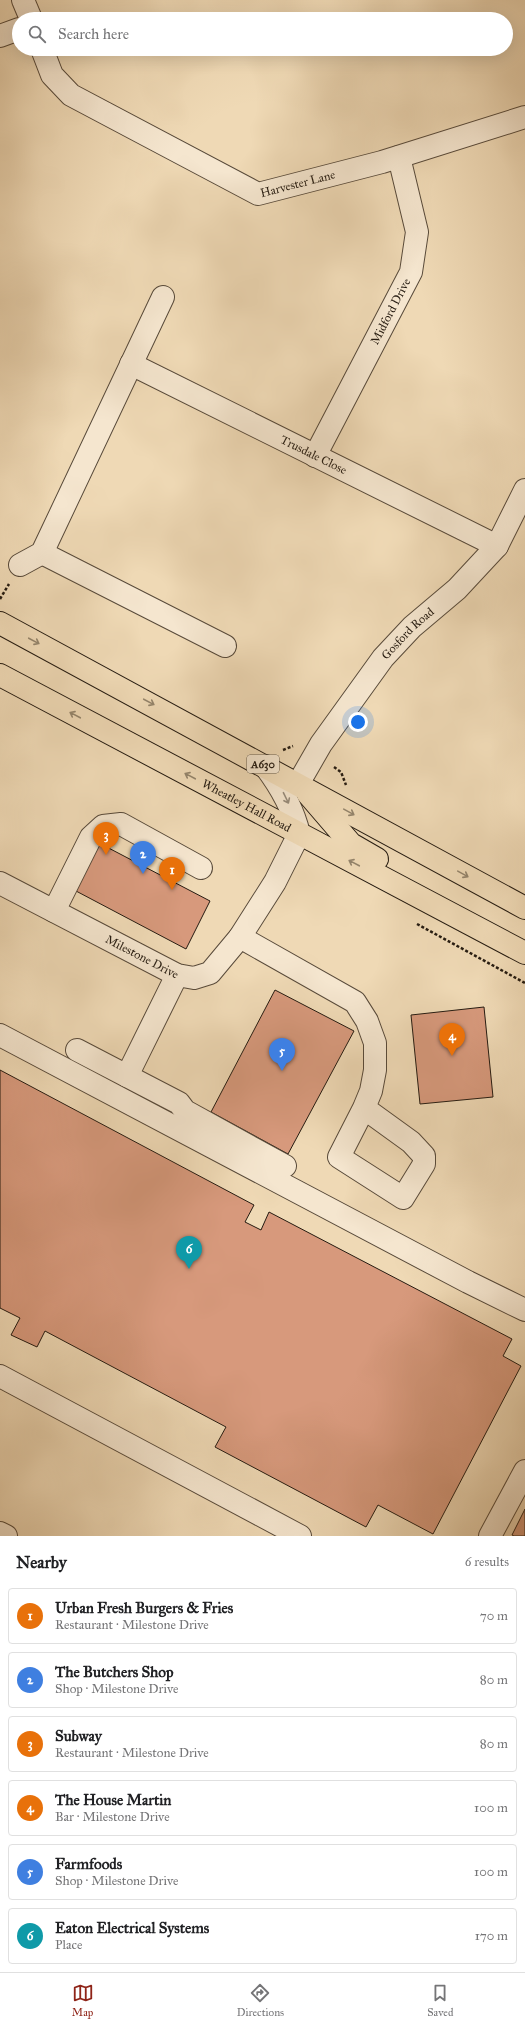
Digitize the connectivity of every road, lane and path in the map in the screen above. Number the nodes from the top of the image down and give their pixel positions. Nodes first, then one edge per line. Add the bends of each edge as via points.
1 (23, 0) edge
2 (28, 12) edge
3 (12, 32) edge
4 (0, 36) edge
5 (45, 56) edge
6 (525, 117) edge
7 (399, 157) junction
8 (163, 297) dead end
9 (131, 364) junction
10 (315, 456) junction
11 (525, 490) edge
12 (497, 546) junction
13 (42, 553) junction
14 (20, 565) dead end
15 (0, 623) edge
16 (225, 646) dead end
17 (0, 676) edge
18 (265, 766) junction
19 (298, 784) junction
20 (299, 834) junction
21 (201, 868) dead end
22 (5, 886) edge
23 (525, 908) edge
24 (54, 911) junction
25 (240, 937) junction
26 (493, 937) junction
27 (525, 954) edge
28 (177, 975) junction
29 (0, 1035) edge
30 (77, 1050) dead end
31 (127, 1076) junction
32 (364, 1108) dead end
33 (285, 1166) dead end
34 (525, 1310) edge
35 (0, 1376) edge
36 (525, 1471) edge
37 (0, 1533) edge
38 (6, 1536) edge
39 (300, 1536) edge
40 (490, 1536) edge

1 - 2 street
3 - 4 street
5 - 7 street, Harvester Lane via 52,75 71,95 258,194 305,184
6 - 7 street, Harvester Lane
7 - 10 street, Midford Drive via 417,232 411,272
8 - 9 street
9 - 10 street, Trusdale Close
9 - 13 street
10 - 12 street, Trusdale Close
11 - 12 street, Gosford Road
12 - 19 street, Gosford Road via 457,589 412,627 383,658 321,744
13 - 14 street
13 - 16 street
15 -> 18 highway, Wheatley Hall Road / A630
20 -> 17 highway, Wheatley Hall Road / A630
18 - 19 highway, Wheatley Hall Road / A630
18 -> 20 street via 279,784 294,814
19 -> 23 highway, Wheatley Hall Road / A630
19 - 26 highway, Wheatley Hall Road / A630 via 351,844 472,914
20 - 25 street, Milestone Drive via 275,882
26 -> 20 highway, Wheatley Hall Road / A630
21 - 24 street via 121,824 103,826 91,837
22 - 24 street, Milestone Drive
24 - 28 street, Milestone Drive
25 - 28 street, Milestone Drive via 210,973 194,978
25 - 32 street via 355,1002 367,1022 374,1043 375,1070
26 - 27 highway, Wheatley Hall Road / A630
28 - 31 street
29 - 34 street
30 - 31 street
31 - 33 street via 180,1103 185,1111
35 - 39 street
36 - 40 street
37 - 38 street

